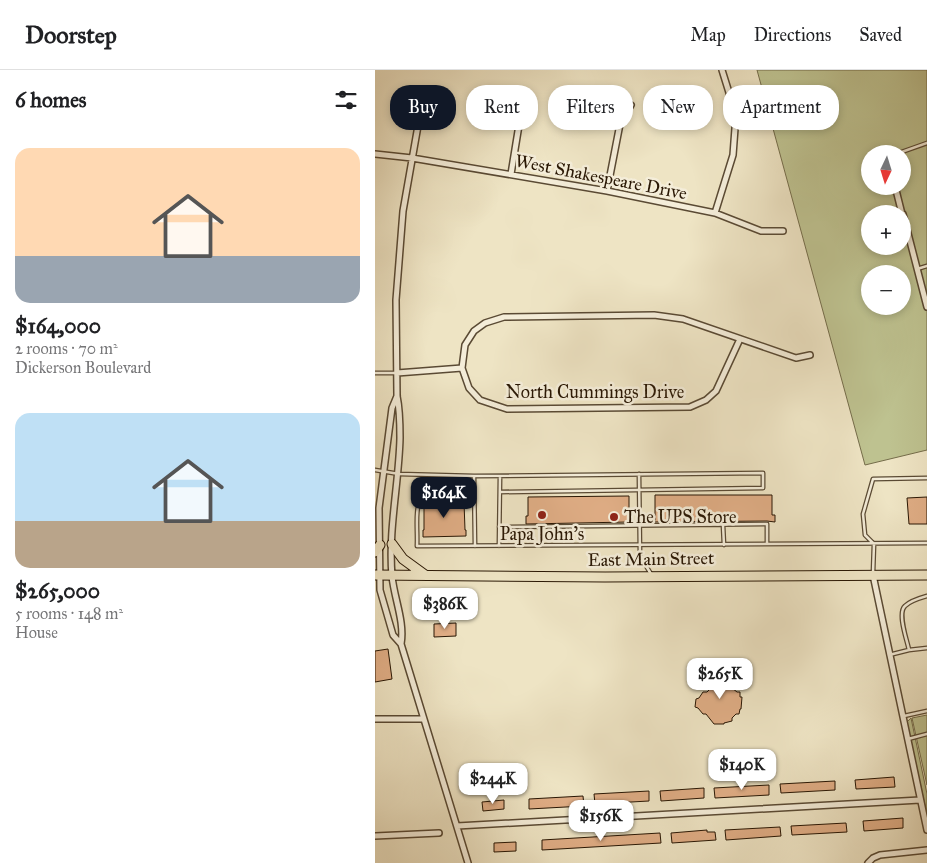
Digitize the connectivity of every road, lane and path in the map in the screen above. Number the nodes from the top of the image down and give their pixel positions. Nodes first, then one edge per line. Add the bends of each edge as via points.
1 (722, 70) edge
2 (417, 130) edge
3 (518, 130) edge
4 (620, 130) edge
5 (927, 143) edge
6 (911, 149) edge
7 (375, 154) edge
8 (412, 158) junction
9 (511, 174) junction
10 (607, 191) junction
11 (715, 213) junction
12 (783, 231) dead end
13 (911, 247) edge
14 (927, 266) edge
15 (917, 269) junction
16 (927, 307) edge
17 (740, 339) junction
18 (810, 355) dead end
19 (462, 368) junction
20 (375, 373) edge
21 (397, 373) junction
22 (397, 396) junction
23 (375, 470) edge
24 (385, 472) junction
25 (399, 474) junction
26 (639, 474) junction
27 (474, 476) junction
28 (500, 476) junction
29 (927, 478) edge
30 (639, 490) junction
31 (500, 492) junction
32 (474, 498) junction
33 (723, 525) junction
34 (639, 526) junction
35 (499, 527) junction
36 (927, 543) edge
37 (392, 544) junction
38 (767, 544) junction
39 (874, 544) junction
40 (639, 545) junction
41 (723, 545) junction
42 (475, 546) junction
43 (499, 546) junction
44 (378, 549) edge
45 (873, 574) junction
46 (377, 575) edge
47 (392, 575) junction
48 (426, 575) junction
49 (927, 575) edge
50 (651, 576) junction
51 (927, 596) edge
52 (401, 644) junction
53 (927, 648) edge
54 (909, 650) junction
55 (889, 655) junction
56 (927, 711) edge
57 (902, 716) junction
58 (375, 719) edge
59 (423, 719) junction
60 (927, 734) edge
61 (907, 740) junction
62 (920, 800) junction
63 (457, 826) junction
64 (927, 830) edge
65 (439, 833) dead end
66 (375, 836) edge
67 (927, 850) edge
68 (468, 863) edge
69 (868, 863) edge

1 - 11 street via 736,115 733,155
2 - 8 street
3 - 9 street
4 - 10 street
5 - 6 lane
7 - 8 street, West Shakespeare Drive
8 - 9 street, West Shakespeare Drive
8 - 21 street via 403,212 396,300
9 - 10 street, West Shakespeare Drive
10 - 11 street, West Shakespeare Drive
11 - 12 street, West Shakespeare Drive via 761,230
13 - 15 street
14 - 15 lane
15 - 16 street
17 - 18 street via 796,358
17 - 19 street via 683,319 654,315 504,317 485,323 474,331 465,345
17 - 19 street, North Cummings Drive via 717,391 690,407 507,409 480,400 469,388
19 - 21 street
20 - 21 lane
21 - 22 street
22 - 24 street via 392,408
22 - 25 street via 400,409
23 - 24 lane
24 - 25 lane
24 - 44 street via 379,508
25 - 27 lane
25 - 37 street
26 - 28 lane
26 - 30 lane
26 - 30 lane via 763,473 763,488
27 - 28 lane
27 - 32 lane
28 - 31 lane
29 - 39 lane via 873,479 863,514 865,535
30 - 31 lane
30 - 34 lane
31 - 35 lane
32 - 42 lane
32 - 42 lane via 422,495 417,546
33 - 34 lane
33 - 38 lane via 767,524
33 - 41 lane
34 - 35 lane
34 - 40 lane
35 - 43 lane
36 - 39 lane
37 - 47 street
37 - 48 main road via 403,559
38 - 39 lane
38 - 41 lane
39 - 45 lane
40 - 41 lane
40 - 43 lane
40 - 50 lane via 640,556
42 - 43 lane
44 - 46 street
45 - 49 main road, East Main Street
45 - 50 main road, East Main Street
45 - 55 street
46 - 47 main road, East Main Street
46 - 52 street via 393,635
47 - 48 main road, East Main Street
47 - 52 street via 403,633
48 - 50 main road, East Main Street
51 - 54 lane via 902,610
52 - 59 street
53 - 54 lane
54 - 55 lane
55 - 57 street
56 - 57 lane
57 - 61 street
58 - 59 street
59 - 63 street
60 - 61 lane
61 - 62 street
62 - 63 street
62 - 64 street
63 - 68 street
65 - 66 street
67 - 69 street via 880,855

